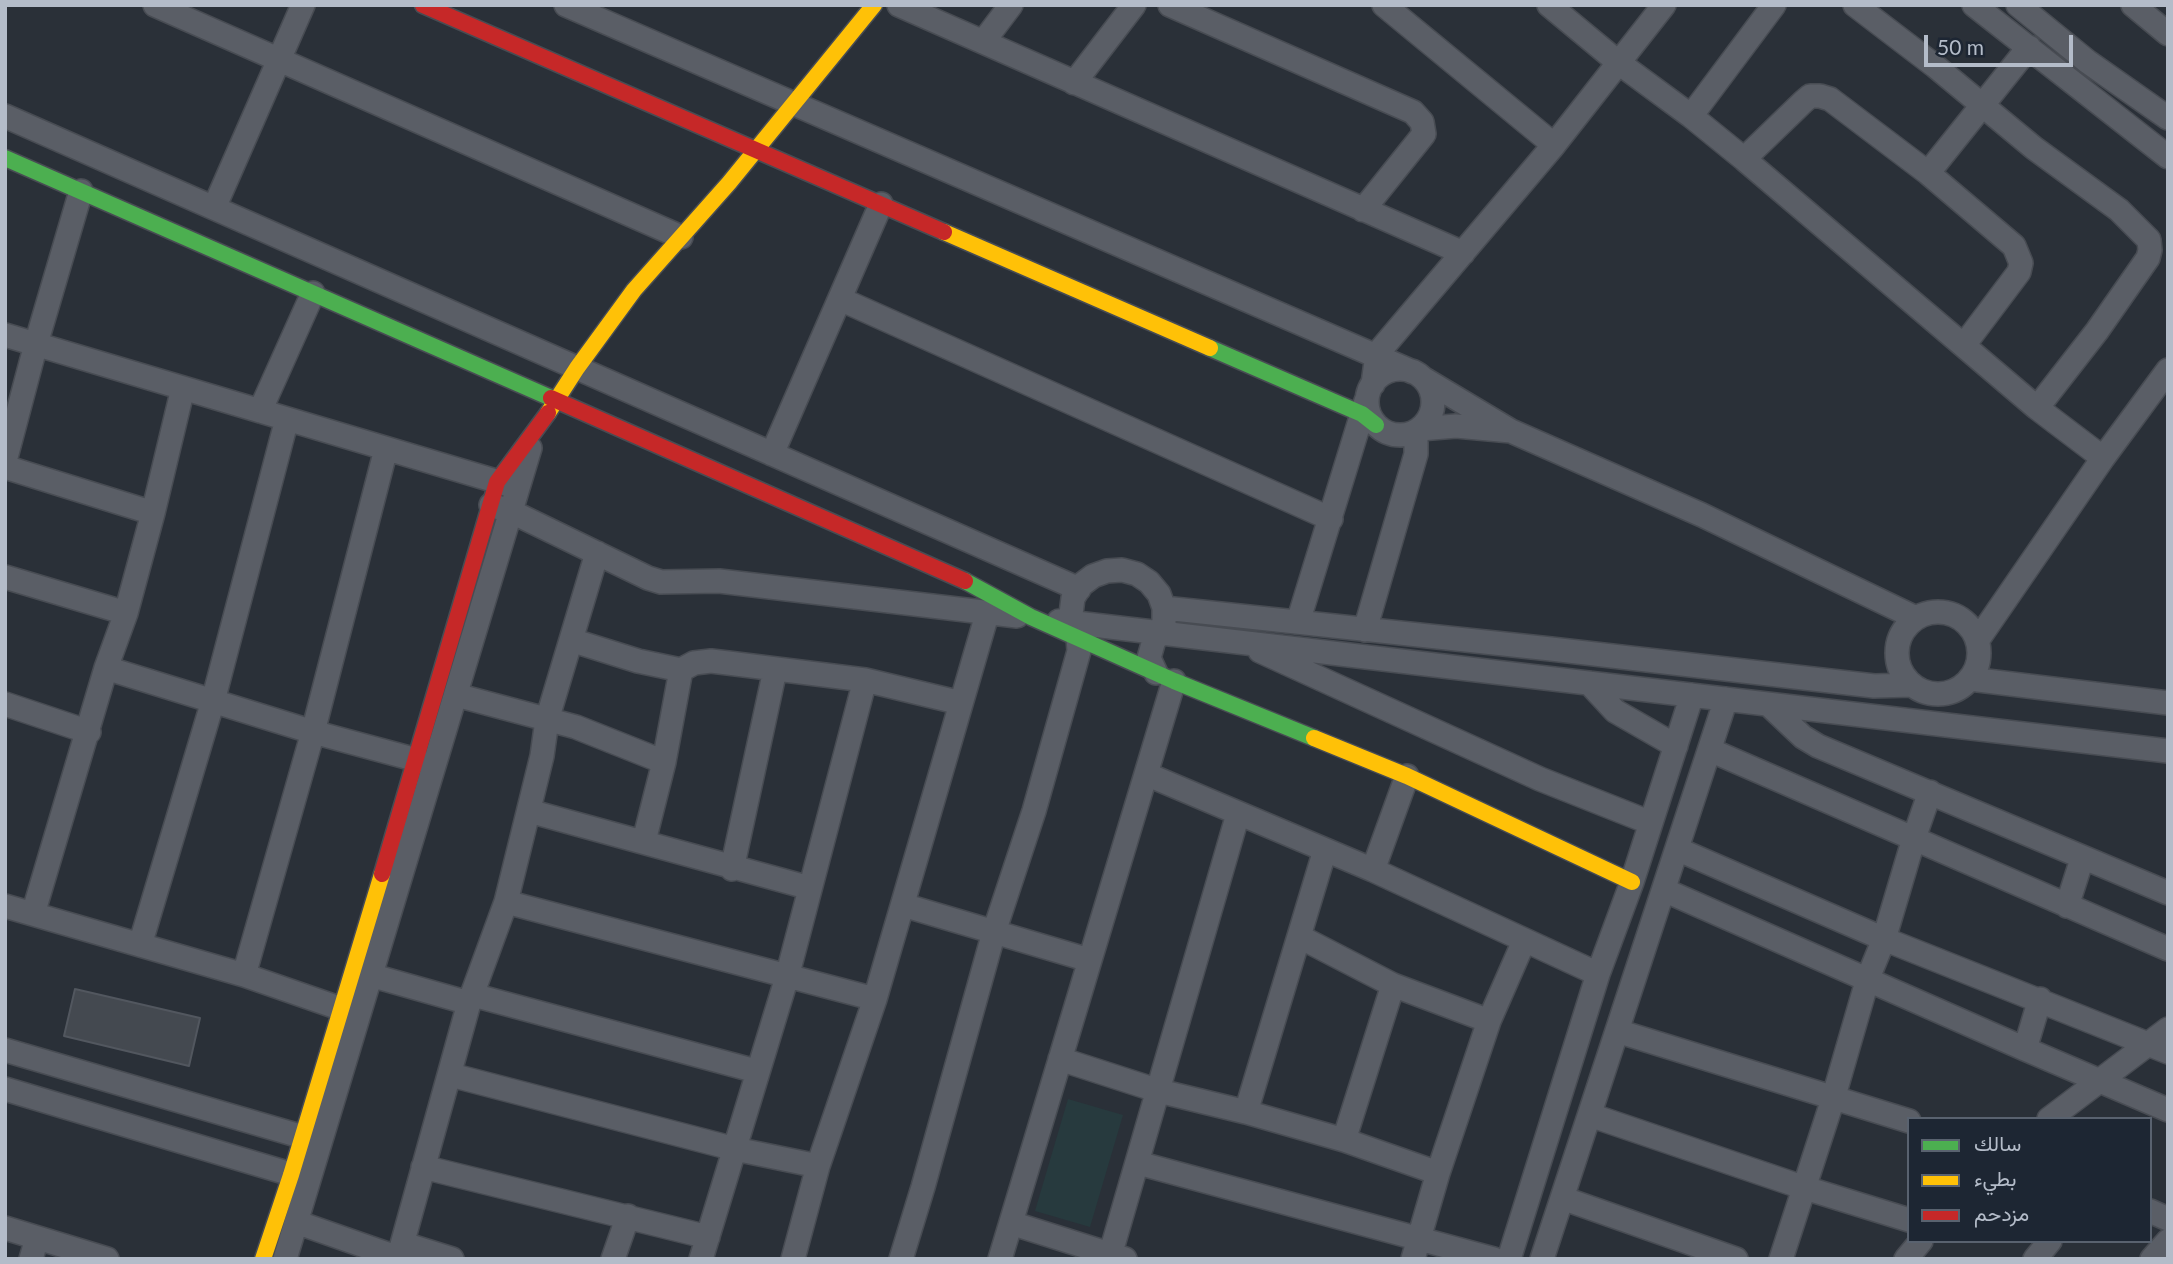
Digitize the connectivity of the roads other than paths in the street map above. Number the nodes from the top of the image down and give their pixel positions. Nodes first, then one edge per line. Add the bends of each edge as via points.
1 (155, 5) edge
2 (303, 5) edge
3 (423, 5) edge
4 (566, 5) edge
5 (874, 5) edge
6 (899, 5) edge
7 (1011, 5) edge
8 (1135, 5) edge
9 (1170, 5) edge
10 (1384, 5) edge
11 (1664, 5) edge
12 (1774, 5) edge
13 (1856, 5) edge
14 (1973, 5) edge
15 (2018, 5) edge
16 (2133, 5) edge
17 (1556, 7) edge
18 (2168, 34) edge
19 (982, 42) junction
20 (2029, 47) junction
21 (279, 60) junction
22 (1619, 63) junction
23 (1074, 83) junction
24 (794, 104) junction
25 (1982, 104) junction
26 (5, 116) edge
27 (1691, 116) junction
28 (2168, 118) edge
29 (1554, 145) junction
30 (756, 150) junction
31 (2168, 157) edge
32 (5, 158) edge
33 (1744, 159) junction
34 (1928, 173) junction
35 (80, 191) junction
36 (881, 204) junction
37 (214, 208) junction
38 (1363, 210) junction
39 (681, 237) junction
40 (1463, 253) junction
41 (313, 293) junction
42 (840, 299) junction
43 (5, 335) edge
44 (36, 344) junction
45 (1964, 345) junction
46 (1377, 354) junction
47 (577, 368) junction
48 (2168, 370) edge
49 (1418, 374) junction
50 (183, 388) junction
51 (556, 399) junction
52 (1370, 404) junction
53 (2037, 408) junction
54 (260, 411) junction
55 (287, 419) junction
56 (1418, 430) junction
57 (1511, 432) junction
58 (533, 436) junction
59 (386, 449) junction
60 (772, 454) junction
61 (2103, 458) junction
62 (5, 461) edge
63 (5, 467) edge
64 (497, 482) junction
65 (520, 488) junction
66 (501, 509) junction
67 (153, 513) junction
68 (1331, 519) junction
69 (597, 553) junction
70 (5, 577) edge
71 (1079, 589) junction
72 (1164, 608) junction
73 (126, 613) junction
74 (1031, 617) junction
75 (986, 618) dead end
76 (1916, 618) junction
77 (1298, 622) junction
78 (1074, 630) junction
79 (1365, 630) junction
80 (1161, 632) junction
81 (571, 640) junction
82 (1977, 641) junction
83 (1241, 642) junction
84 (106, 668) junction
85 (681, 670) junction
86 (775, 670) junction
87 (1165, 677) junction
88 (1970, 679) junction
89 (864, 680) junction
90 (1589, 683) junction
91 (1912, 685) junction
92 (456, 695) junction
93 (1692, 695) junction
94 (1726, 699) junction
95 (213, 701) junction
96 (961, 703) junction
97 (2168, 703) edge
98 (5, 704) edge
99 (1768, 704) junction
100 (547, 720) junction
101 (89, 732) junction
102 (313, 732) junction
103 (1676, 746) junction
104 (1710, 750) junction
105 (2168, 751) edge
106 (417, 760) junction
107 (664, 762) junction
108 (1146, 774) junction
109 (1407, 776) junction
110 (1930, 792) junction
111 (529, 811) junction
112 (1238, 814) junction
113 (1651, 823) junction
114 (1914, 838) junction
115 (643, 841) junction
116 (1677, 849) junction
117 (1325, 850) junction
118 (2082, 859) junction
119 (732, 869) junction
120 (1373, 870) junction
121 (1632, 882) junction
122 (810, 888) junction
123 (1664, 890) junction
124 (2168, 893) edge
125 (506, 902) junction
126 (903, 905) junction
127 (5, 906) edge
128 (2067, 906) junction
129 (33, 914) junction
130 (994, 932) junction
131 (1300, 937) junction
132 (1884, 939) junction
133 (1524, 941) junction
134 (140, 945) junction
135 (2168, 949) edge
136 (1089, 960) junction
137 (1598, 974) junction
138 (244, 975) junction
139 (370, 975) junction
140 (787, 977) junction
141 (1868, 978) junction
142 (1393, 985) junction
143 (471, 999) junction
144 (875, 999) junction
145 (2040, 999) junction
146 (342, 1009) junction
147 (1489, 1020) junction
148 (2168, 1029) edge
149 (1617, 1031) junction
150 (2159, 1048) edge
151 (2025, 1049) junction
152 (5, 1050) edge
153 (1060, 1059) junction
154 (756, 1071) junction
155 (451, 1074) junction
156 (2099, 1080) junction
157 (5, 1089) edge
158 (1159, 1091) junction
159 (1833, 1099) junction
160 (2168, 1110) edge
161 (1246, 1112) junction
162 (1590, 1115) junction
163 (2052, 1117) edge
164 (1907, 1120) edge
165 (311, 1140) junction
166 (1344, 1140) junction
167 (735, 1149) junction
168 (1138, 1163) junction
169 (818, 1166) junction
170 (423, 1167) junction
171 (1438, 1172) junction
172 (300, 1177) junction
173 (1802, 1187) junction
174 (1562, 1198) junction
175 (2152, 1212) edge
176 (628, 1216) junction
177 (1907, 1219) edge
178 (2168, 1219) edge
179 (296, 1222) junction
180 (1011, 1223) junction
181 (5, 1228) edge
182 (2168, 1241) edge
183 (1919, 1243) edge
184 (2048, 1243) edge
185 (34, 1248) edge
186 (704, 1248) edge
187 (1417, 1249) edge
188 (400, 1254) edge
189 (1115, 1257) edge
190 (107, 1259) edge
191 (263, 1259) edge
192 (285, 1259) edge
193 (452, 1259) edge
194 (613, 1259) edge
195 (793, 1259) edge
196 (901, 1259) edge
197 (1000, 1259) edge
198 (1494, 1259) edge
199 (1509, 1259) edge
200 (1542, 1259) edge
201 (1736, 1259) edge
202 (1781, 1259) edge
203 (1906, 1259) edge
204 (2035, 1259) edge
205 (2152, 1259) edge

1 - 21 street
2 - 21 street
3 - 30 street
4 - 24 street
5 - 24 street
6 - 19 street
7 - 19 street
8 - 23 street
9 - 38 street via 1413,113 1422,122 1424,134
10 - 29 street
11 - 22 street
12 - 27 street
13 - 25 street
14 - 20 street
15 - 28 street
16 - 18 street
17 - 22 street
19 - 23 street
20 - 25 street
20 - 31 street
21 - 37 street
21 - 39 street
22 - 27 street
22 - 29 street
23 - 38 street
24 - 30 street
24 - 46 street
25 - 34 street
25 - 53 street via 2119,210 2145,233 2151,250 2097,331
26 - 37 street
27 - 33 street
29 - 40 street
30 - 36 street
30 - 39 street
32 - 35 street
33 - 34 street via 1802,102 1820,96
33 - 45 street
34 - 45 street via 2014,246 2021,263
35 - 41 street
35 - 44 street
36 - 42 street
36 - 52 street
37 - 47 street
38 - 40 street
39 - 47 street via 634,290
40 - 46 street
41 - 51 street
41 - 54 street
42 - 60 street
42 - 68 street
43 - 44 street
44 - 50 street
44 - 62 street
45 - 53 street
46 - 49 street
46 - 52 street
47 - 51 street
47 - 60 street
48 - 61 street
49 - 52 street via 1391,371 1381,376
49 - 56 street via 1433,395 1433,406 1431,416
49 - 57 street
50 - 54 street
50 - 67 street
51 - 58 street
51 - 74 street via 953,575
52 - 56 street via 1395,435
52 - 68 street
53 - 61 street
54 - 55 street
55 - 59 street
55 - 95 street
56 - 57 street via 1456,426
56 - 79 street via 1416,454
57 - 76 street via 1702,515
58 - 64 street
58 - 65 street
59 - 64 street
59 - 102 street
60 - 71 street
61 - 82 street
63 - 67 street
64 - 65 street
64 - 66 street
65 - 66 street
66 - 69 street
66 - 92 street
66 - 106 street
67 - 73 street
68 - 77 street
69 - 74 street via 661,582 719,581
69 - 81 street
70 - 73 street
71 - 72 street via 1093,576 1122,570 1150,582
71 - 78 street via 1073,598
72 - 77 street
72 - 80 street
73 - 84 street
74 - 78 street
75 - 96 street
76 - 82 street via 1928,613 1954,615 1973,631
76 - 91 street via 1900,638 1897,651 1898,663
77 - 79 street
78 - 80 street
78 - 87 street
78 - 130 street via 1079,651
79 - 91 street via 1874,686
80 - 83 street
80 - 87 street via 1149,658
81 - 85 street
81 - 100 street
82 - 88 street via 1980,656
83 - 90 street
83 - 113 street via 1540,779
84 - 95 street
84 - 101 street
85 - 86 street via 711,661
85 - 107 street
86 - 89 street
86 - 119 street
87 - 108 street
87 - 109 street
88 - 91 street via 1949,693 1936,694
88 - 97 street
89 - 96 street
89 - 122 street
90 - 93 street
90 - 103 street via 1615,711
92 - 100 street
92 - 139 street
93 - 94 street
93 - 103 street
94 - 99 street
94 - 104 street
95 - 102 street
95 - 134 street
96 - 126 street
98 - 101 street
99 - 105 street
99 - 110 street via 1818,746
100 - 107 street
100 - 111 street
101 - 129 street
102 - 106 street
102 - 138 street
103 - 113 street
104 - 114 street
104 - 116 street
106 - 146 street
107 - 115 street
108 - 112 street
108 - 136 street
109 - 120 street
109 - 121 street
110 - 114 street
110 - 118 street
111 - 115 street
111 - 125 street
112 - 117 street
112 - 158 street
113 - 121 street
114 - 128 street
114 - 132 street
115 - 119 street
116 - 123 street
116 - 132 street
117 - 120 street
117 - 131 street
118 - 124 street
118 - 128 street
119 - 122 street
120 - 133 street
121 - 137 street
122 - 140 street
123 - 141 street
123 - 149 street
125 - 140 street
125 - 143 street
126 - 130 street
126 - 144 street
127 - 129 street
128 - 135 street
129 - 134 street
130 - 136 street
130 - 196 street
131 - 142 street
131 - 161 street
132 - 141 street
132 - 145 street
133 - 137 street
133 - 147 street
134 - 138 street
136 - 153 street
137 - 199 street
138 - 146 street
139 - 143 street
139 - 165 street
140 - 144 street
140 - 154 street
141 - 151 street
141 - 159 street
142 - 147 street
142 - 166 street
143 - 154 street
143 - 155 street
144 - 169 street
145 - 150 street
145 - 151 street
146 - 165 street
147 - 171 street
148 - 150 street
149 - 159 street
149 - 162 street
150 - 156 street
151 - 156 street
152 - 165 street
153 - 158 street
153 - 180 street
154 - 167 street
155 - 167 street
155 - 170 street
156 - 160 street
156 - 163 street
157 - 172 street
158 - 161 street
158 - 168 street
159 - 164 street
159 - 173 street
161 - 166 street
162 - 173 street
162 - 174 street
165 - 172 street
166 - 171 street
167 - 169 street
167 - 186 street
168 - 187 street
168 - 189 street
169 - 195 street
170 - 176 street
170 - 188 street
171 - 187 street
172 - 179 street
172 - 191 street
173 - 177 street
173 - 202 street
174 - 200 street
174 - 201 street
175 - 178 street
176 - 186 street
176 - 194 street
179 - 188 street
179 - 192 street
180 - 189 street
180 - 197 street
181 - 185 street
182 - 205 street
183 - 203 street
184 - 204 street
185 - 190 street
187 - 198 street
188 - 193 street

